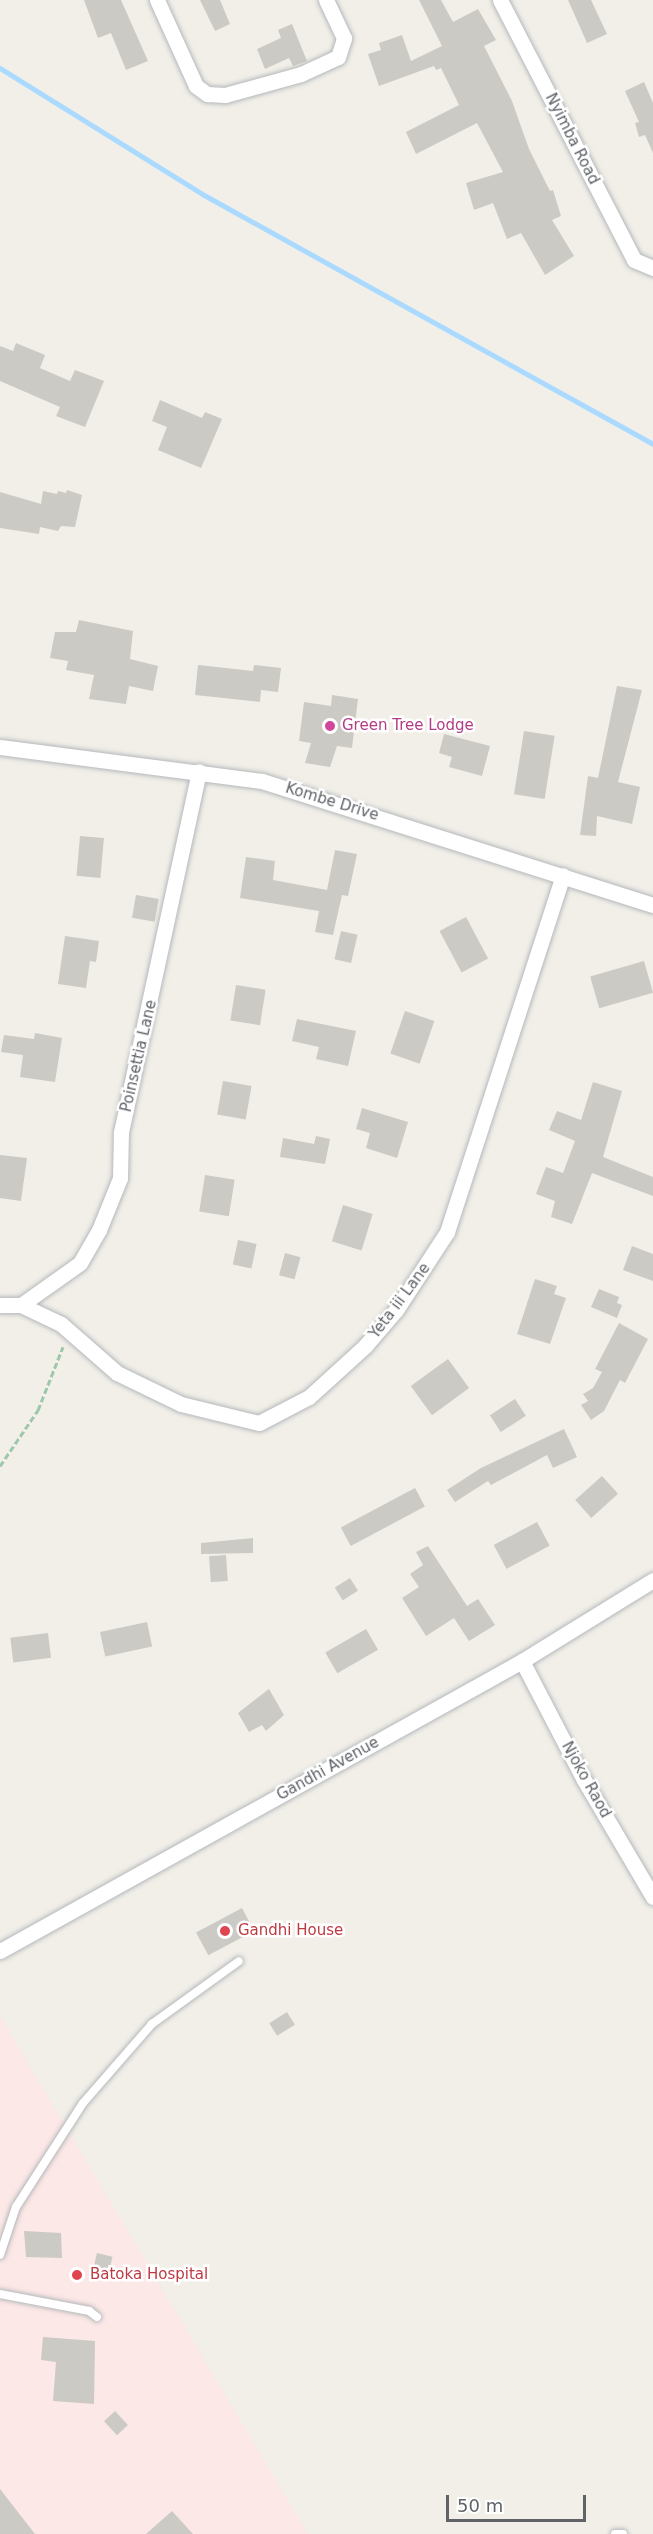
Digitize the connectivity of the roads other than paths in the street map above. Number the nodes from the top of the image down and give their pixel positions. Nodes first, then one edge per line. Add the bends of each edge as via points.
1 (157, 0) edge
2 (326, 0) edge
3 (500, 0) edge
4 (653, 268) edge
5 (0, 747) edge
6 (199, 771) junction
7 (563, 875) junction
8 (653, 905) edge
9 (0, 1305) edge
10 (21, 1305) junction
11 (653, 1580) edge
12 (522, 1661) junction
13 (653, 1897) edge
14 (0, 1951) edge
15 (239, 1961) dead end
16 (0, 2255) edge
17 (0, 2294) edge
18 (97, 2317) dead end
19 (615, 2534) edge
20 (623, 2534) edge

1 - 2 street via 196,86 207,94 225,95 301,74 338,57 344,38
3 - 4 street, Nyimba Road via 634,260
5 - 6 street, Kombe Drive
6 - 7 street, Kombe Drive via 262,781
6 - 10 street, Poinsettia Lane via 121,1132 120,1178 99,1230 80,1263
7 - 8 street, Kombe Drive
7 - 10 street, Yeta iii Lane via 447,1232 422,1275 365,1346 309,1397 259,1423 171,1399 117,1373 70,1332
9 - 10 street
11 - 12 street, Gandhi Avenue
12 - 13 street, Njoko Raod
12 - 14 street, Gandhi Avenue
15 - 16 lane via 152,2024 83,2103 16,2207
17 - 18 lane via 89,2310
19 - 20 lane

